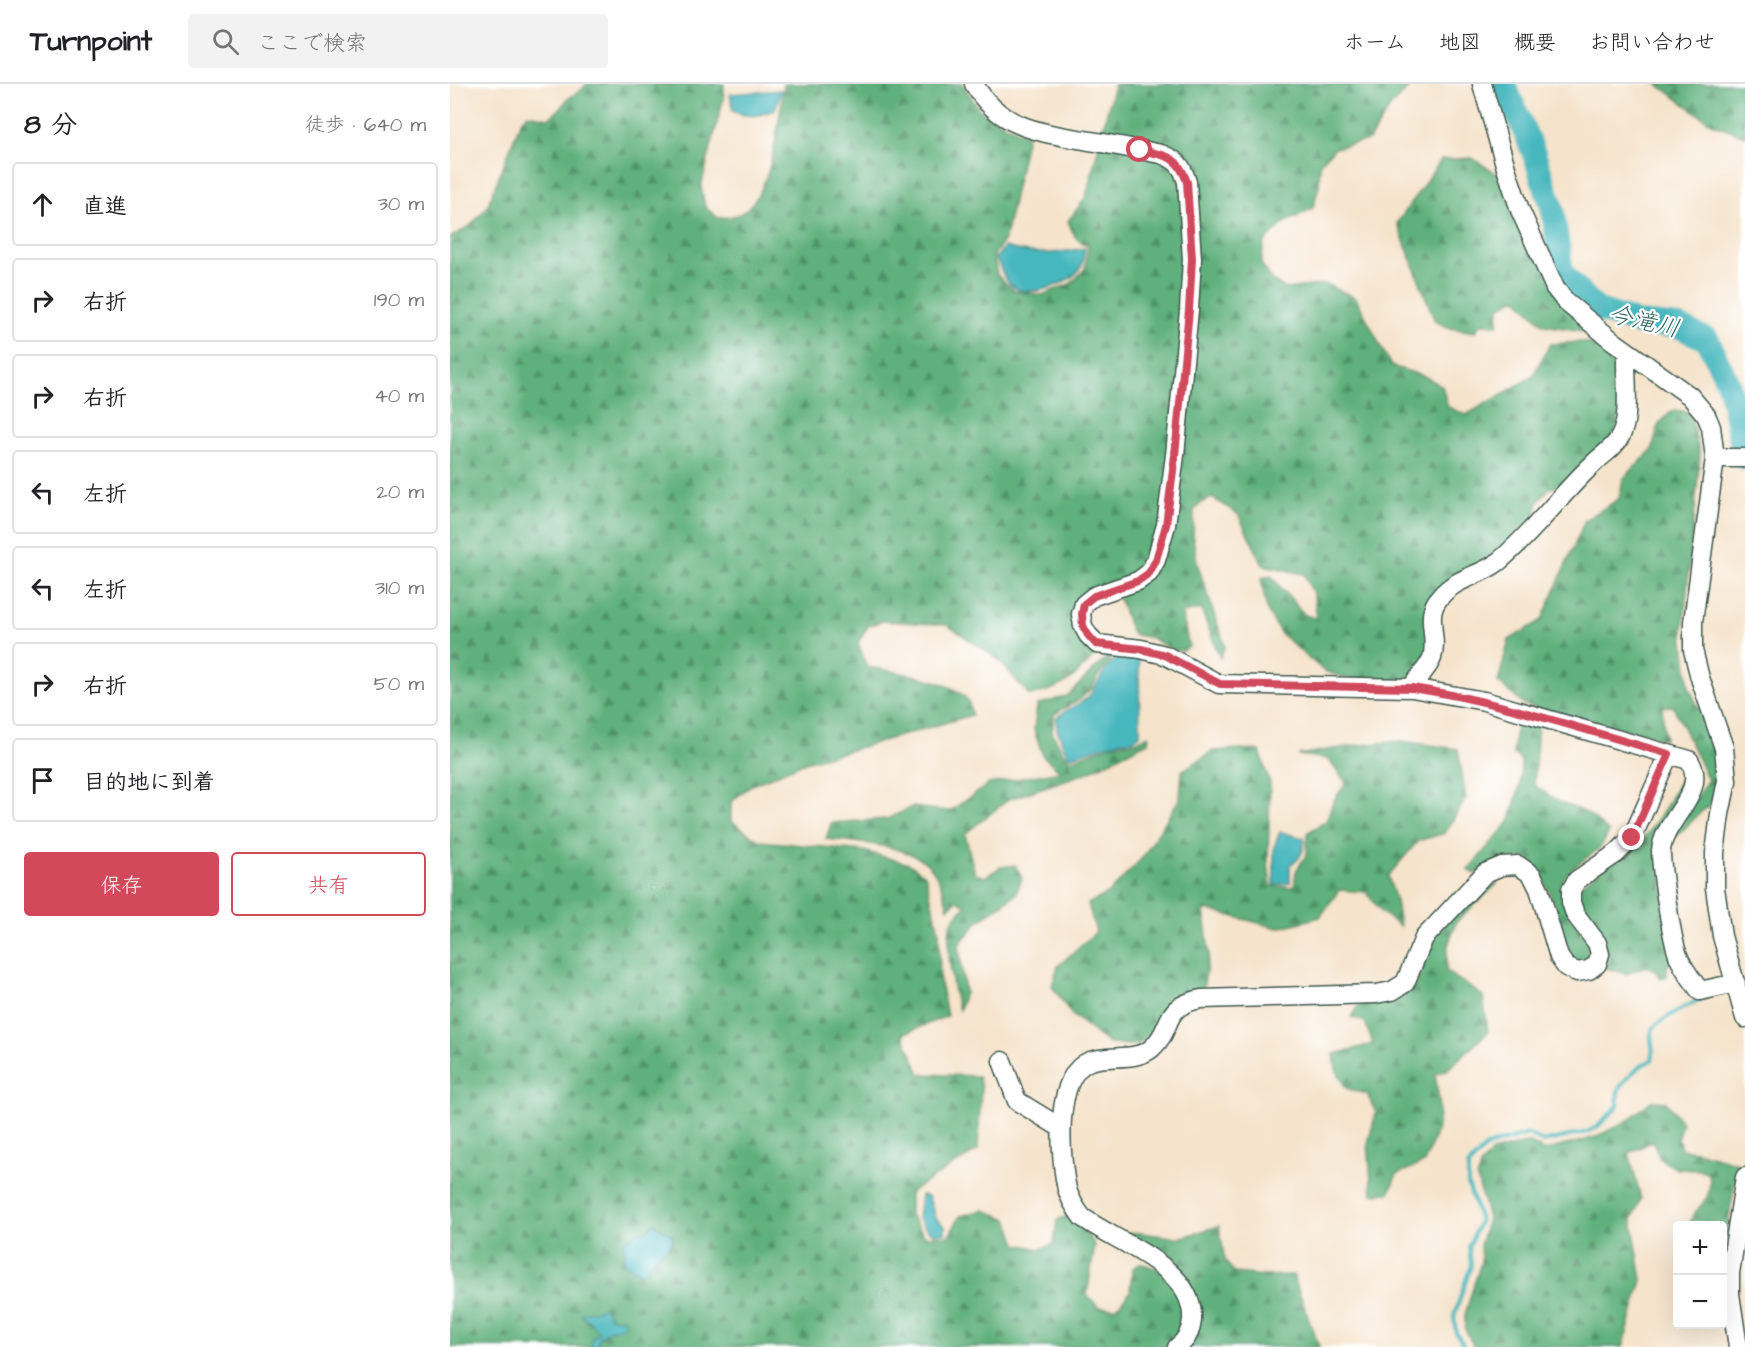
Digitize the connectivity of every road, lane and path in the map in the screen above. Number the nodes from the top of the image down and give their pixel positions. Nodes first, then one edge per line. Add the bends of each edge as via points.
1 (974, 84) edge
2 (1482, 84) edge
3 (1630, 354) junction
4 (1729, 458) edge
5 (1412, 688) junction
6 (1669, 754) junction
7 (1736, 982) junction
8 (1745, 1018) edge
9 (1002, 1061) dead end
10 (1061, 1128) junction
11 (1745, 1177) edge
12 (1178, 1347) edge
13 (1738, 1347) edge

1 - 5 street via 1000,115 1017,124 1037,132 1161,154 1175,159 1187,182 1192,259 1189,310 1166,525 1149,573 1084,604 1083,626 1088,635 1096,644 1165,655 1220,684
2 - 3 street via 1520,210 1554,288
3 - 4 street via 1690,396
3 - 5 street via 1626,362 1625,417 1614,447 1498,561 1442,594 1433,605 1430,618 1432,659
4 - 7 street via 1694,622 1693,650 1724,748 1727,780 1715,853 1715,888 1722,936
5 - 6 street via 1484,701
6 - 7 street via 1689,760 1696,772 1695,785 1661,850 1679,959 1700,992
6 - 10 street via 1632,838 1577,880 1571,890 1575,914 1597,943 1600,954 1597,964 1589,970 1577,972 1566,967 1559,957 1533,875 1518,865 1502,866 1485,873 1424,938 1405,983 1392,991 1189,1001 1174,1010 1151,1050 1089,1061 1074,1073 1065,1093
7 - 8 street
9 - 10 street via 1017,1101
10 - 12 street via 1067,1190 1075,1208 1092,1224 1163,1266 1186,1293 1192,1312 1191,1330
11 - 13 street via 1730,1272

